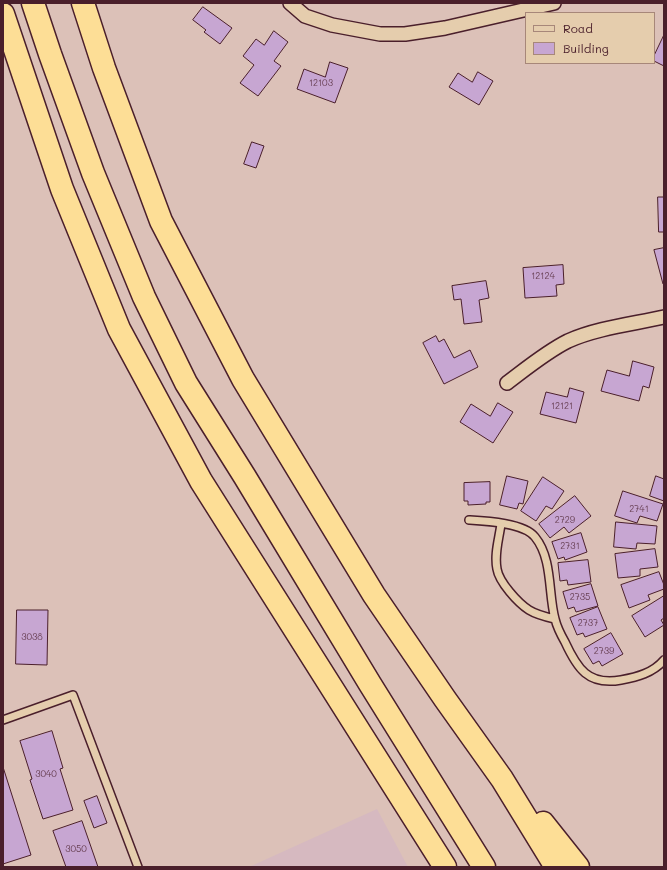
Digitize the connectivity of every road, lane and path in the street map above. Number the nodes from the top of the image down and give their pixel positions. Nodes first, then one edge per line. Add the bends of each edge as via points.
1 (33, 3) edge
2 (83, 3) edge
3 (290, 3) edge
4 (554, 3) edge
5 (3, 14) edge
6 (664, 317) edge
7 (507, 383) dead end
8 (469, 520) dead end
9 (501, 524) junction
10 (555, 619) junction
11 (664, 660) edge
12 (445, 700) junction
13 (3, 720) edge
14 (502, 779) junction
15 (138, 867) edge
16 (444, 867) edge
17 (484, 867) edge
18 (544, 867) edge
19 (556, 867) edge
20 (578, 867) edge

1 - 17 highway via 93,173 144,297 186,383 246,476 370,684
2 - 12 highway via 104,68 161,221 243,379 374,595
3 - 4 street via 305,16 332,25 380,34 404,34 445,28
5 - 16 highway via 62,189 119,329 201,481
6 - 7 street via 589,333 569,341 549,351
8 - 9 lane
9 - 10 lane via 535,536 545,554
9 - 10 lane via 496,556 497,571 501,579 529,610
10 - 11 lane via 574,662 585,674 598,680 635,678 648,673
12 - 14 highway
12 - 20 highway
13 - 15 lane via 73,695
14 - 18 highway
14 - 19 highway

